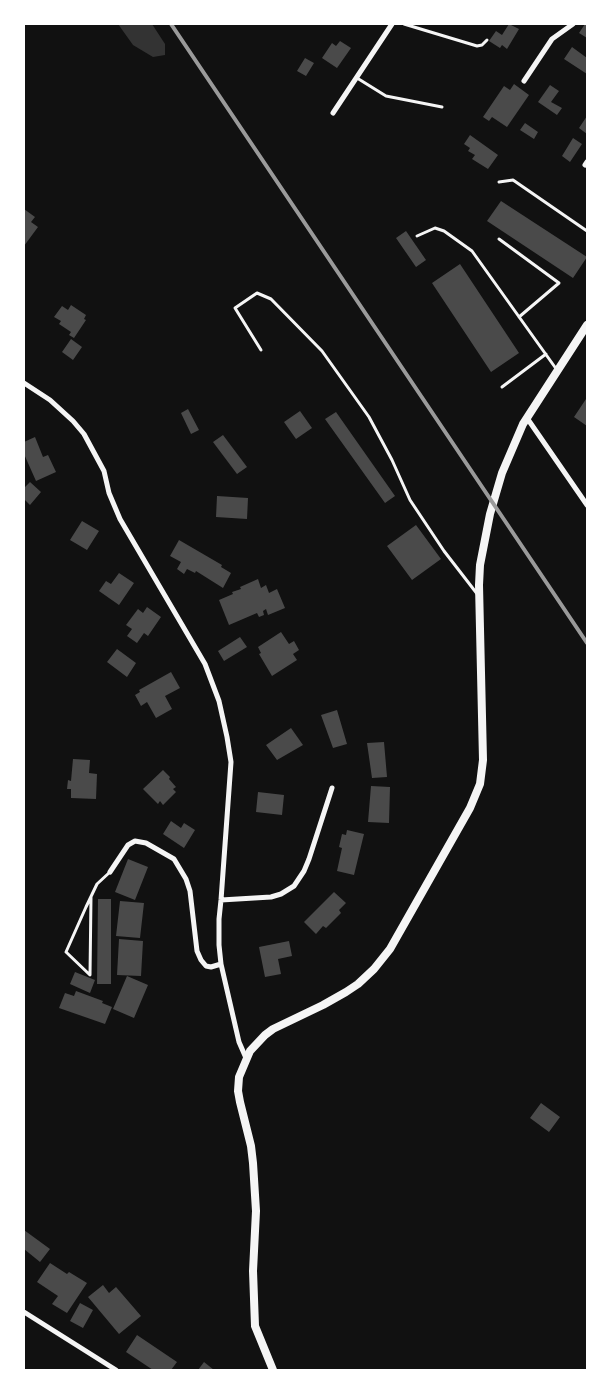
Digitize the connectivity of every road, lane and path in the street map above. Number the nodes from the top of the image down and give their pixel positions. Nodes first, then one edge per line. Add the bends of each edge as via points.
1 (392, 24) edge
2 (404, 24) edge
3 (572, 24) edge
4 (487, 40) dead end
5 (356, 78) junction
6 (524, 81) dead end
7 (442, 108) dead end
8 (333, 112) dead end
9 (499, 182) dead end
10 (587, 231) edge
11 (417, 236) dead end
12 (498, 239) dead end
13 (519, 317) junction
14 (587, 324) edge
15 (261, 350) dead end
16 (546, 354) junction
17 (558, 371) junction
18 (24, 383) edge
19 (502, 387) dead end
20 (527, 418) junction
21 (587, 505) edge
22 (478, 596) junction
23 (332, 788) dead end
24 (110, 872) joint
25 (91, 897) junction
26 (221, 900) junction
27 (221, 964) junction
28 (246, 1058) junction
29 (24, 1312) edge
30 (116, 1370) edge
31 (274, 1370) edge

1 - 5 street
2 - 4 lane via 478,46
3 - 6 street via 552,38
5 - 7 lane via 386,96
5 - 8 street
9 - 10 lane via 512,180
11 - 13 lane via 435,228 472,251
12 - 13 lane via 559,282
13 - 16 lane
14 - 17 street
15 - 22 lane via 235,308 258,293 271,299 322,350 369,417 410,500
16 - 17 lane
16 - 19 lane
17 - 20 street
18 - 26 street via 50,400 84,434 104,471 120,519 205,664 213,684 228,736 231,762
20 - 21 street
20 - 22 street via 502,474 490,514 480,565
22 - 28 street via 483,760 480,784 470,808 390,949 374,969 346,992 273,1029 256,1043
23 - 26 street via 309,859 294,886 271,897
24 - 25 lane via 97,884
24 - 27 street via 135,841 146,843 174,859 190,891 197,951 201,960 211,967
25 - 25 lane via 66,952 90,975 90,936
26 - 27 street
27 - 28 street via 239,1042
28 - 31 street via 239,1076 238,1091 253,1163 255,1326
29 - 30 street

